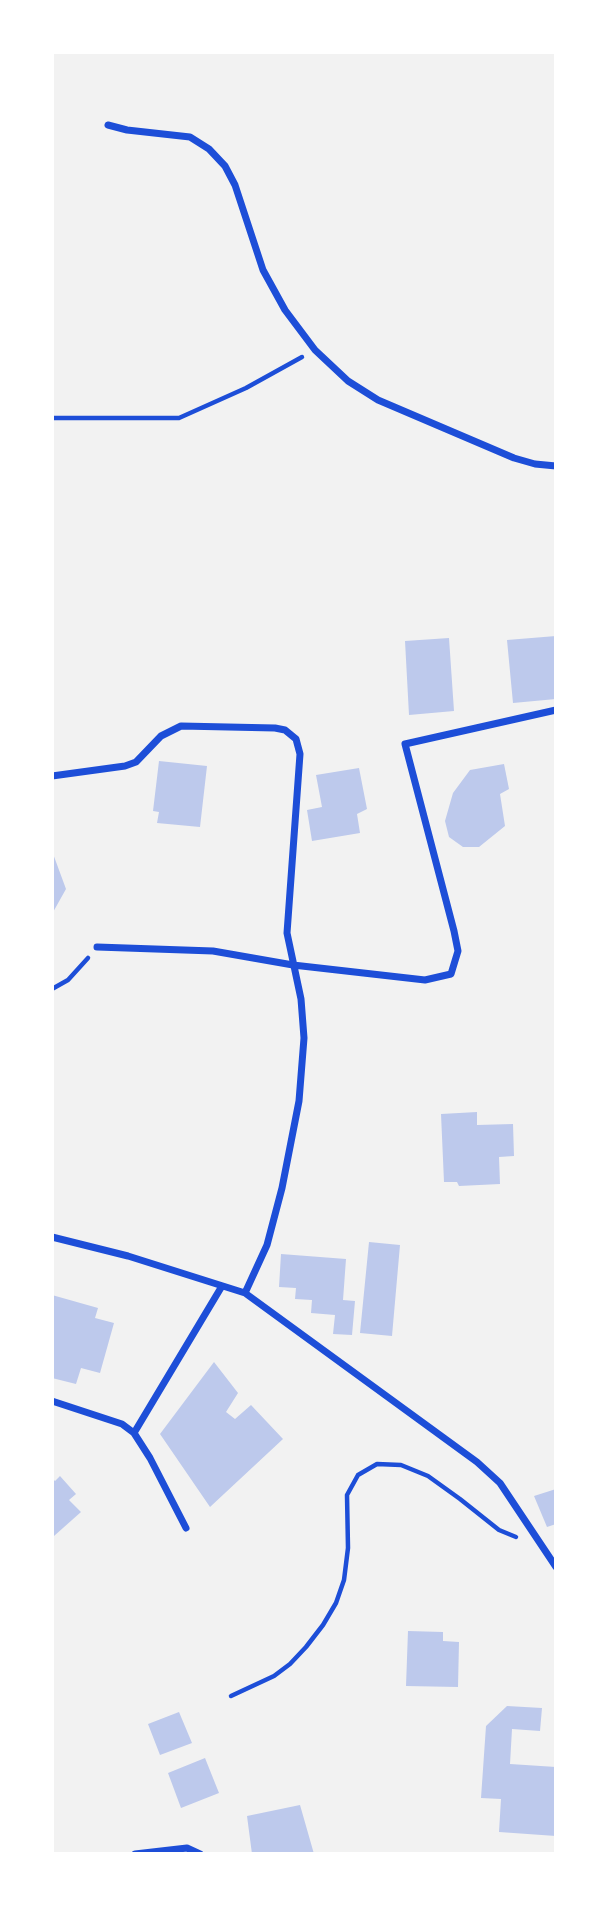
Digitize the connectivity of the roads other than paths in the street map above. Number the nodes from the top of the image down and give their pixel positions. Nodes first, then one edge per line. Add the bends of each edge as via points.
1 (108, 125) dead end
2 (555, 466) edge
3 (555, 710) edge
4 (52, 776) edge
5 (97, 947) road end
6 (293, 965) junction
7 (52, 1237) edge
8 (222, 1286) junction
9 (245, 1293) junction
10 (52, 1401) edge
11 (134, 1433) junction
12 (186, 1528) dead end
13 (555, 1567) edge
14 (135, 1853) edge
15 (200, 1853) edge

1 - 2 street via 190,137 225,166 263,270 285,310 315,350 348,381 378,400 514,457
3 - 6 street via 405,744 454,930 457,951 450,974 425,980
4 - 6 street via 136,762 161,736 181,726 285,730 296,739 300,754 287,933
5 - 6 street via 213,951
6 - 9 street via 304,1038 299,1101 267,1244
7 - 8 street
8 - 9 street
8 - 11 street
9 - 13 street via 477,1462 500,1483
10 - 11 street via 122,1424
11 - 12 street
14 - 15 street via 187,1847

